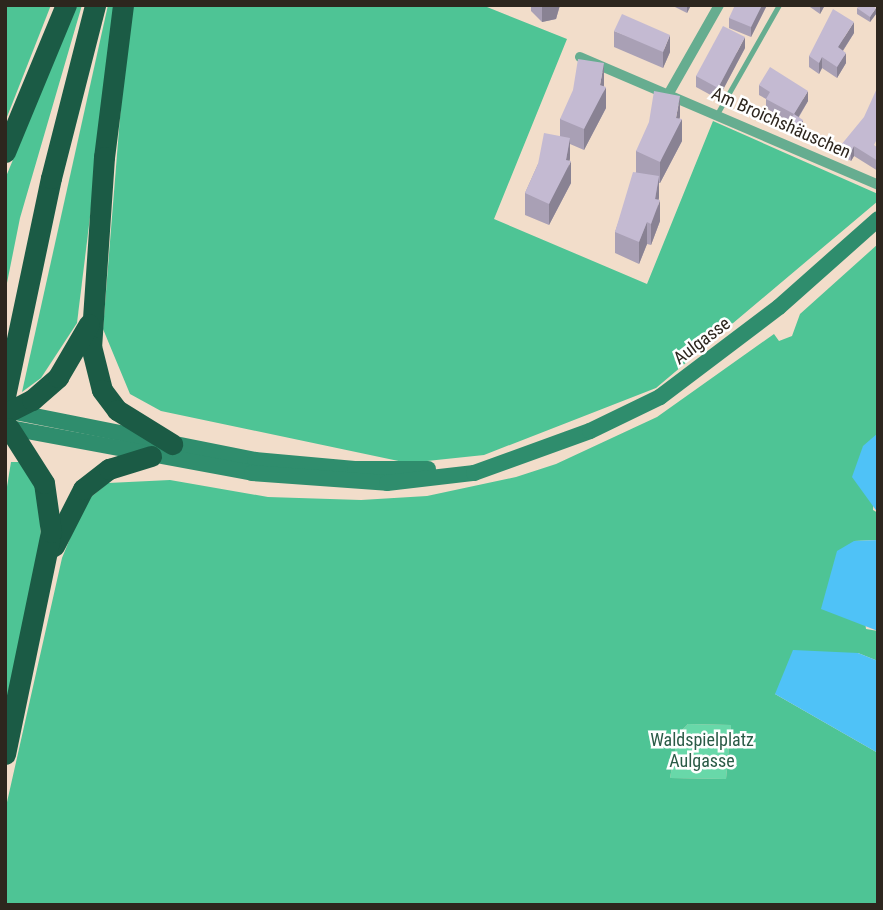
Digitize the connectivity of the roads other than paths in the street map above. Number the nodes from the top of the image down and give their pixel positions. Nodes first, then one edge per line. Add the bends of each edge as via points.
1 (66, 5) edge
2 (94, 5) edge
3 (123, 5) edge
4 (719, 5) edge
5 (779, 5) edge
6 (709, 24) junction
7 (720, 29) edge
8 (743, 41) edge
9 (754, 46) junction
10 (580, 57) edge
11 (669, 93) junction
12 (717, 114) junction
13 (5, 152) edge
14 (878, 185) edge
15 (878, 219) edge
16 (90, 322) junction
17 (7, 414) edge
18 (172, 444) junction
19 (151, 456) junction
20 (524, 456) junction
21 (49, 558) junction
22 (5, 754) edge

1 - 13 highway
2 - 17 highway via 12,355
3 - 16 highway
4 - 6 street
5 - 9 lane
6 - 7 lane
6 - 11 street
8 - 9 lane
9 - 12 lane
10 - 11 street, Am Broichshäuschen
11 - 12 street, Am Broichshäuschen
12 - 14 street, Am Broichshäuschen
15 - 20 main road, Aulgasse via 779,307 660,397
16 - 17 highway via 58,377
16 - 18 highway via 94,368 102,390 117,410
17 - 18 main road
17 - 19 main road
17 - 21 highway via 44,483 51,508
18 - 20 main road via 255,460 355,469 418,471
19 - 20 main road via 252,473 387,483 474,473
19 - 21 highway via 109,470 82,489
21 - 22 highway

